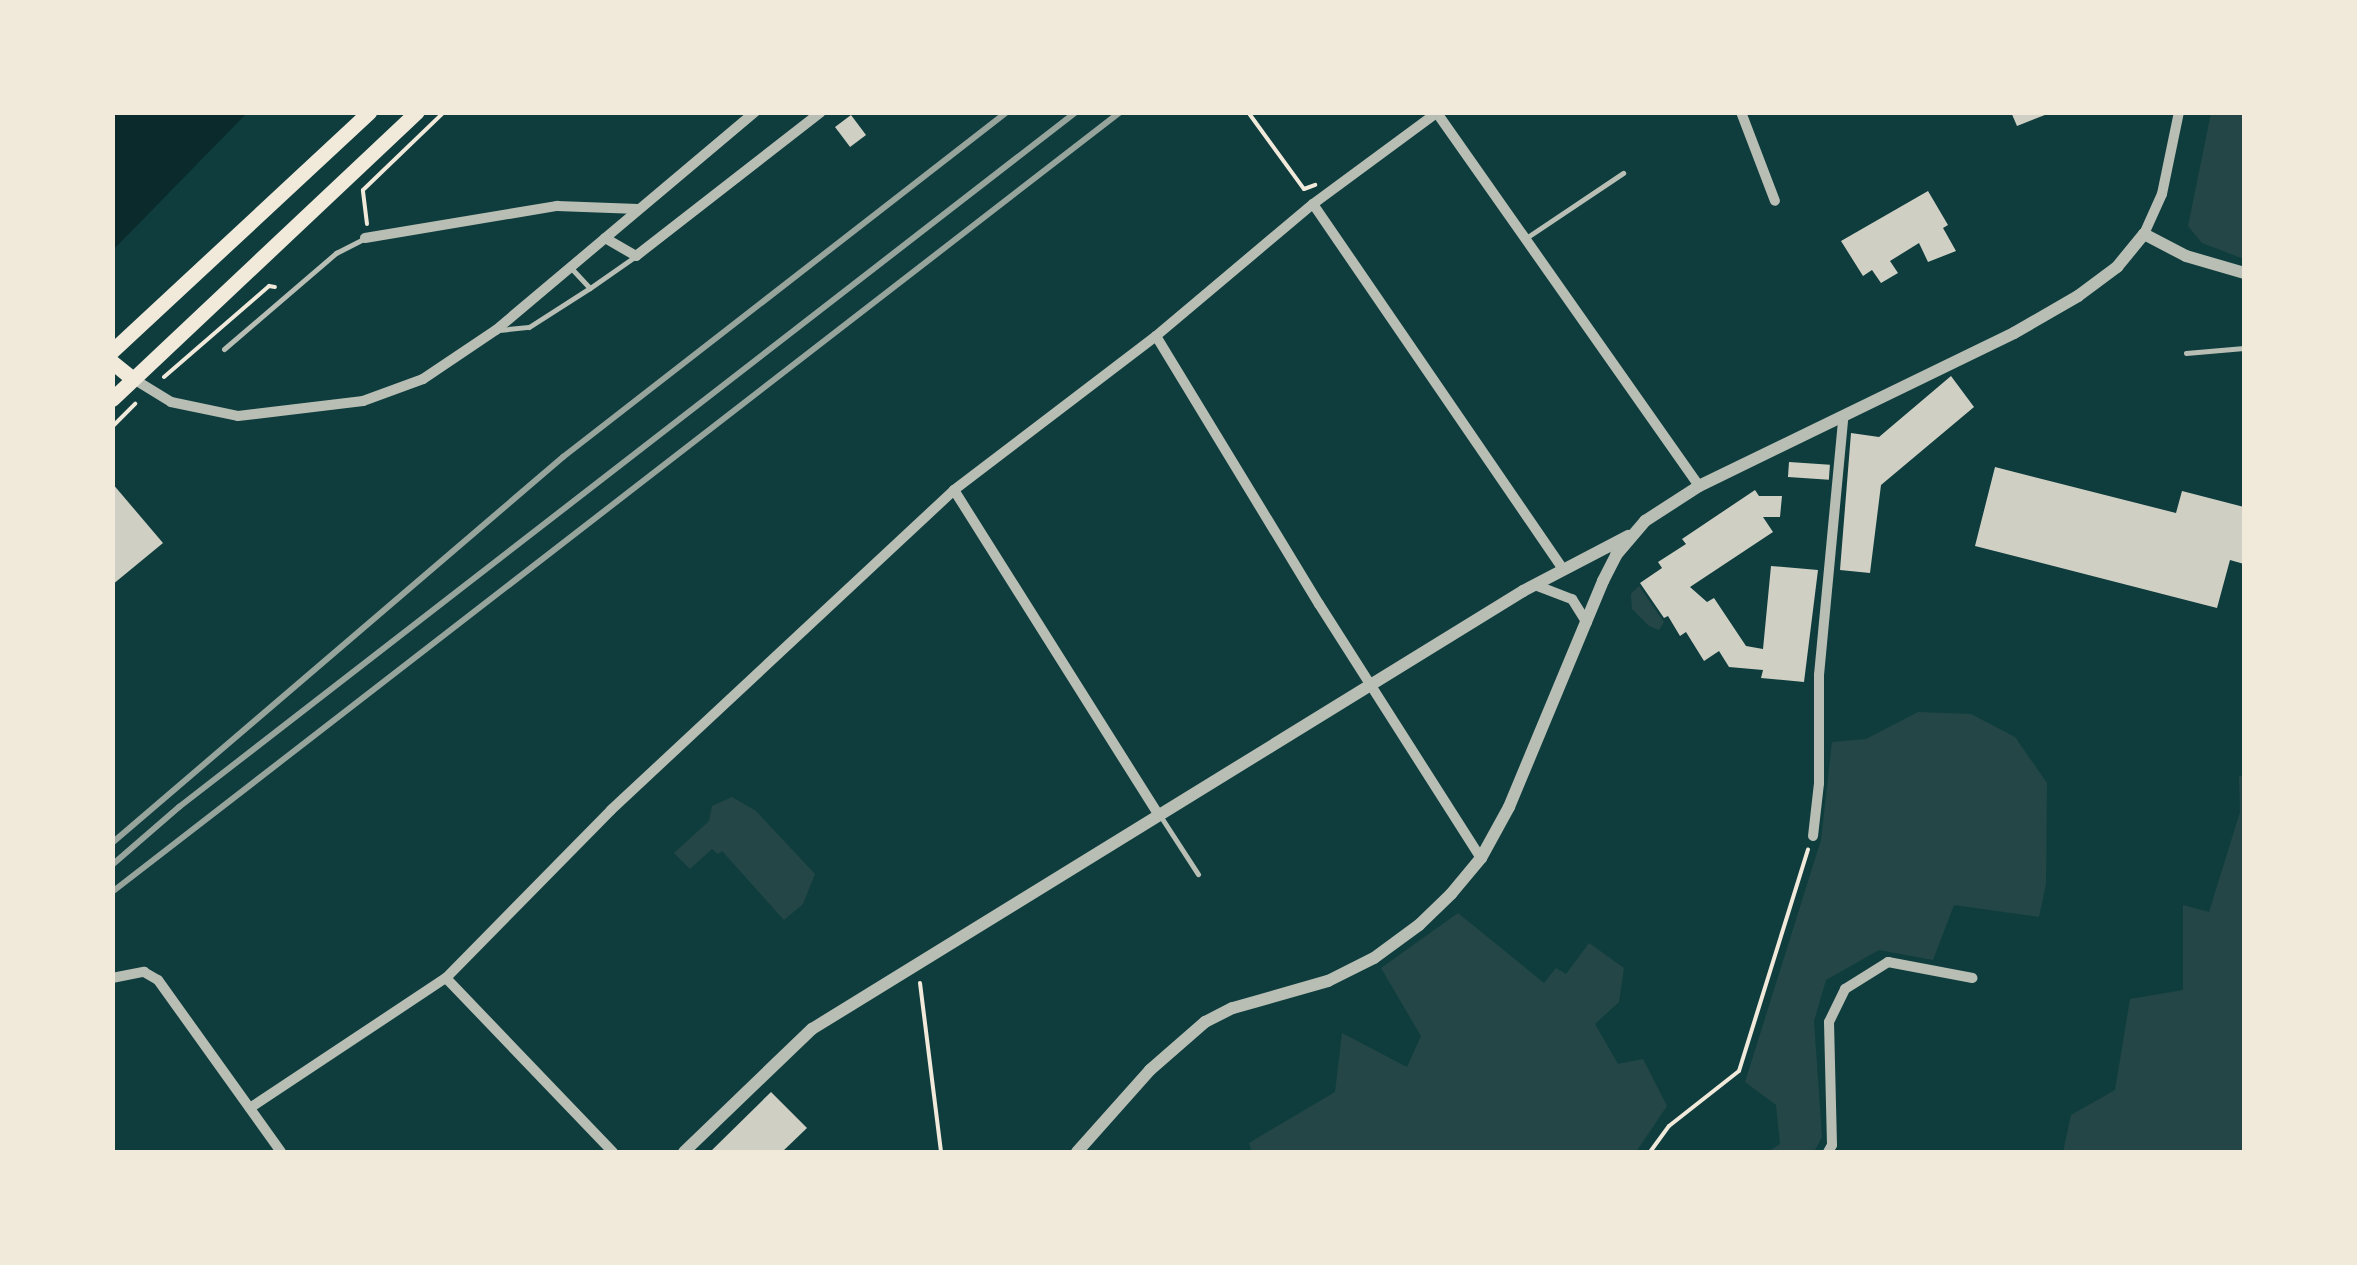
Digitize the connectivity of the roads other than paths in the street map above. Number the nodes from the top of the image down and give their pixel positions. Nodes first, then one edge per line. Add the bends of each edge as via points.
1 (369, 112) edge
2 (417, 112) edge
3 (755, 112) edge
4 (822, 112) edge
5 (1740, 112) edge
6 (2179, 112) edge
7 (1438, 113) edge
8 (1624, 173) dead end
9 (1775, 201) dead end
10 (1313, 204) junction
11 (638, 209) junction
12 (2144, 234) junction
13 (365, 238) joint
14 (605, 238) junction
15 (1525, 238) junction
16 (636, 256) junction
17 (572, 269) junction
18 (2244, 273) edge
19 (590, 288) junction
20 (496, 330) junction
21 (1156, 336) junction
22 (2244, 348) edge
23 (224, 349) dead end
24 (112, 351) edge
25 (2186, 353) dead end
26 (112, 362) edge
27 (132, 378) junction
28 (112, 399) edge
29 (1844, 418) junction
30 (1699, 486) junction
31 (954, 490) junction
32 (1630, 535) junction
33 (1562, 568) junction
34 (1534, 584) junction
35 (1587, 624) junction
36 (1370, 684) junction
37 (1159, 815) junction
38 (1813, 836) road end
39 (1481, 858) junction
40 (1198, 874) dead end
41 (112, 978) edge
42 (446, 978) junction
43 (1973, 978) dead end
44 (250, 1108) junction
45 (282, 1152) edge
46 (612, 1152) edge
47 (684, 1152) edge
48 (1077, 1152) edge
49 (1828, 1152) edge

1 - 24 main road
2 - 27 main road
3 - 11 street
4 - 16 street
5 - 9 street
6 - 12 street via 2162,194
7 - 10 street
7 - 15 street
8 - 15 lane
10 - 21 street
10 - 33 street
11 - 13 street via 557,206
11 - 14 street
12 - 18 street via 2186,256
12 - 29 street via 2078,296
13 - 23 lane via 336,253
14 - 16 street
14 - 17 street
15 - 30 street
16 - 19 lane
17 - 19 lane
17 - 20 street
19 - 20 lane via 529,327
20 - 27 street via 423,379 363,401 277,414 199,411 147,391
21 - 31 street
21 - 36 street
22 - 25 lane
26 - 27 main road
27 - 28 main road
29 - 30 street
29 - 38 street via 1819,676
30 - 32 street
31 - 37 street
31 - 42 street via 611,810
32 - 33 street
32 - 35 street
33 - 34 street
34 - 35 street via 1572,598
34 - 36 street
35 - 39 street via 1528,768
36 - 37 street
36 - 39 street
37 - 40 lane
37 - 47 street via 812,1029
39 - 48 street via 1420,925 1374,958 1328,981 1233,1008 1181,1039
41 - 44 street via 144,972 174,998
42 - 44 street
42 - 46 street
43 - 49 street via 1888,962 1845,990 1829,1022
44 - 45 street

